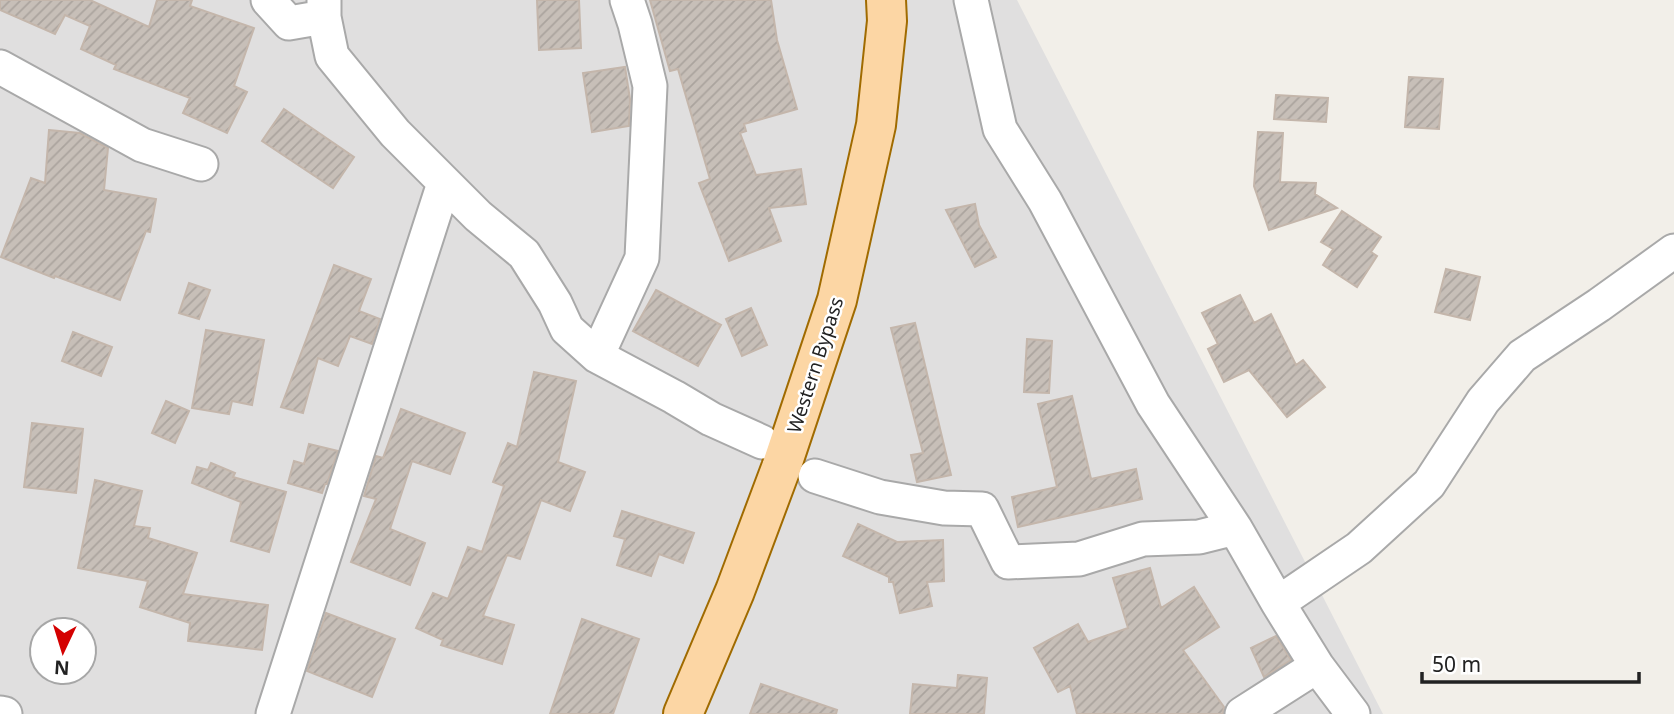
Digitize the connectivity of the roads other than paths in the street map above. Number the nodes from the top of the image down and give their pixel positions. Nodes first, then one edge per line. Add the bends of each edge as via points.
1 (268, 0) edge
2 (627, 0) edge
3 (886, 0) edge
4 (971, 0) edge
5 (324, 8) edge
6 (0, 67) edge
7 (201, 164) dead end
8 (444, 183) junction
9 (1674, 251) edge
10 (597, 356) junction
11 (762, 442) dead end
12 (815, 476) dead end
13 (1235, 528) junction
14 (1278, 603) junction
15 (1317, 666) junction
16 (273, 714) edge
17 (683, 714) edge
18 (1242, 714) edge
19 (1353, 714) edge

1 - 5 street via 289,23
2 - 10 street via 650,86 642,258
3 - 17 main road, Western Bypass via 876,125 837,300 781,468
4 - 13 street via 1000,129 1045,201 1153,404
5 - 8 street via 332,56 395,133
6 - 7 street via 142,145
8 - 10 street via 524,254 567,329
8 - 16 street
9 - 14 street via 1522,356 1483,401 1429,484 1359,548
10 - 11 street
12 - 13 street via 880,497 982,509 1008,562 1079,559 1143,539 1199,537
13 - 14 street
14 - 15 street
15 - 18 street
15 - 19 street

